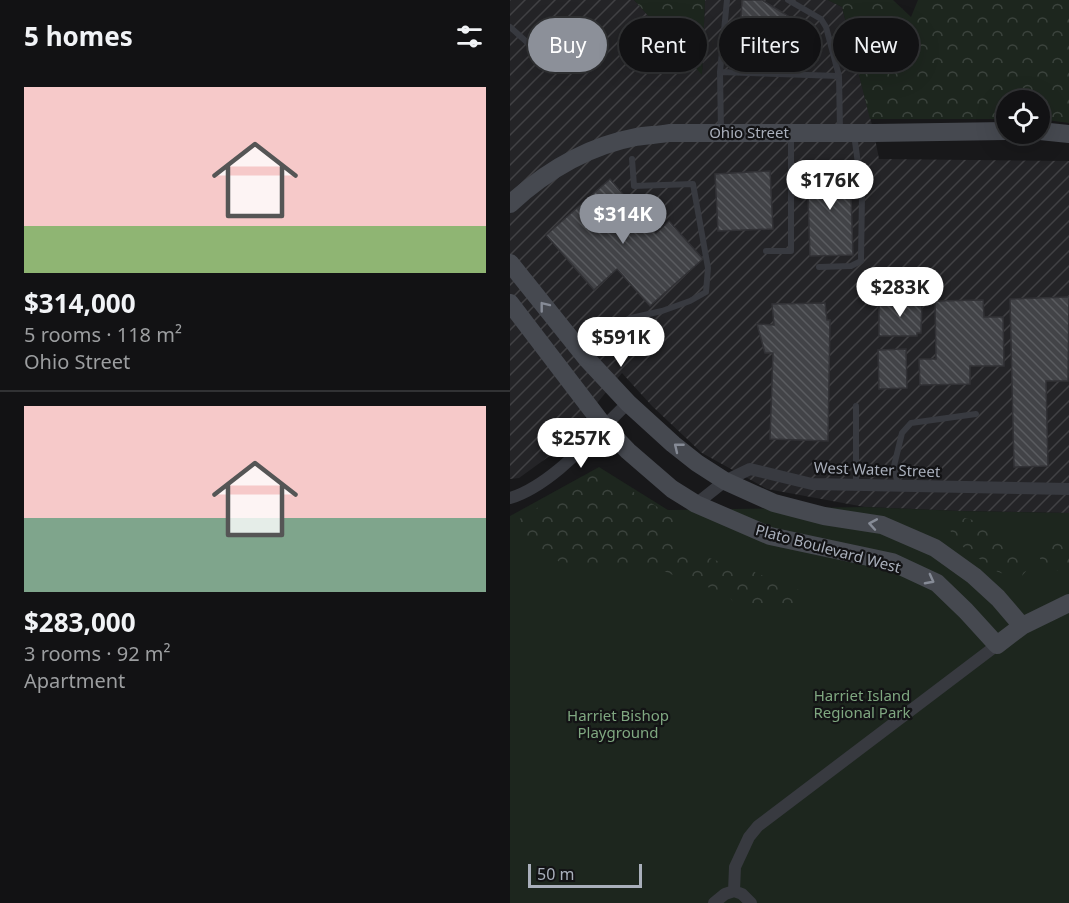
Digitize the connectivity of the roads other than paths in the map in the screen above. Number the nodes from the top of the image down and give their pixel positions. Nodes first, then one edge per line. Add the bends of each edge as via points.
1 (727, 0) edge
2 (788, 0) edge
3 (725, 18) edge
4 (510, 27) edge
5 (528, 43) edge
6 (720, 72) joint
7 (839, 76) junction
8 (996, 131) edge
9 (1050, 132) edge
10 (721, 133) junction
11 (791, 133) junction
12 (847, 133) junction
13 (1069, 134) edge
14 (632, 159) dead end
15 (510, 204) edge
16 (766, 251) dead end
17 (510, 262) edge
18 (819, 267) dead end
19 (510, 303) edge
20 (587, 358) junction
21 (628, 403) junction
22 (856, 406) dead end
23 (976, 414) dead end
24 (604, 426) junction
25 (725, 481) junction
26 (856, 486) junction
27 (898, 487) junction
28 (1069, 489) edge
29 (510, 498) edge
30 (696, 504) junction
31 (1069, 603) edge
32 (1022, 626) junction
33 (997, 645) junction
34 (734, 891) junction
35 (714, 903) edge
36 (751, 903) edge

1 - 3 lane
2 - 7 lane via 821,19
4 - 5 lane
6 - 7 lane
6 - 10 lane
7 - 12 lane
8 - 12 street, Ohio Street
9 - 13 street
10 - 11 street, Ohio Street
10 - 15 street, Ohio Street via 669,133 609,144 553,170
11 - 12 street, Ohio Street
11 - 16 lane via 791,251
12 - 18 lane via 862,194 861,261 851,266
14 - 20 lane via 634,186 693,184 708,268 706,292 662,311 621,322
20 -> 17 street, Plato Boulevard West
19 - 24 street, Plato Boulevard West
20 - 21 street, Plato Boulevard West
21 - 24 street
25 -> 21 street, Plato Boulevard West via 673,444
22 - 26 lane
23 - 27 lane via 911,423 902,433 894,466
24 - 29 street via 550,477
24 - 30 street, Plato Boulevard West via 648,469
25 - 26 street, West Water Street via 750,469 812,484
25 - 30 street, West Water Street
32 -> 25 street, Plato Boulevard West via 974,576 935,548 882,525 774,503
26 - 27 street, West Water Street
27 - 28 street, West Water Street
30 -> 33 street, Plato Boulevard West via 770,537 892,562 937,584
31 - 32 street
32 - 33 street
33 - 34 street via 758,826 735,867
34 - 35 street
34 - 36 street

